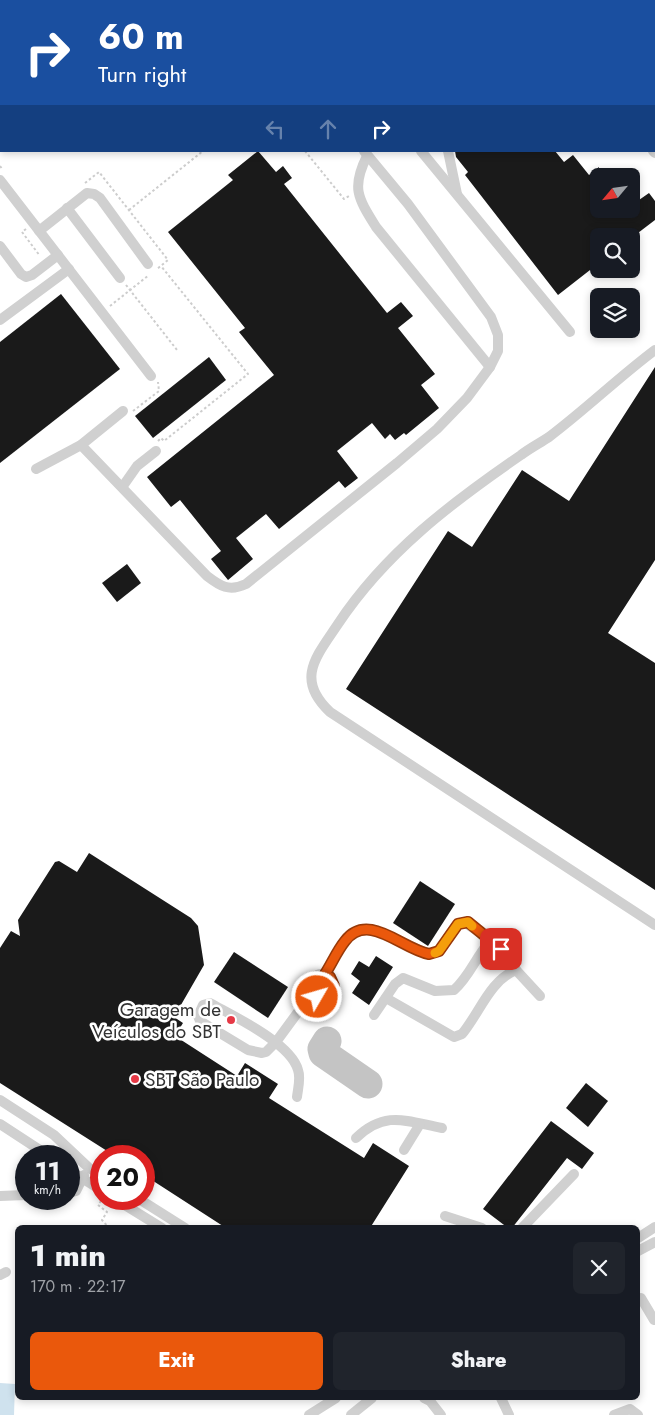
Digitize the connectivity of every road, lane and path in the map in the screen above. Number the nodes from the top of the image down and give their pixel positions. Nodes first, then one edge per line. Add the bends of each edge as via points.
1 (202, 152) edge
2 (306, 152) edge
3 (422, 152) edge
4 (448, 152) edge
5 (365, 153) edge
6 (0, 180) edge
7 (84, 183) dead end
8 (357, 190) junction
9 (457, 197) junction
10 (67, 208) junction
11 (129, 210) junction
12 (36, 227) junction
13 (0, 246) edge
14 (58, 255) junction
15 (46, 264) junction
16 (148, 264) dead end
17 (161, 266) junction
18 (68, 269) junction
19 (120, 278) joint
20 (130, 290) junction
21 (102, 312) junction
22 (0, 320) edge
23 (570, 332) dead end
24 (177, 350) dead end
25 (655, 350) edge
26 (490, 367) junction
27 (151, 376) dead end
28 (123, 411) dead end
29 (81, 445) junction
30 (155, 447) joint
31 (36, 469) dead end
32 (123, 486) junction
33 (655, 925) edge
34 (492, 940) junction
35 (516, 970) junction
36 (325, 974) junction
37 (312, 993) junction
38 (540, 996) dead end
39 (386, 998) junction
40 (374, 1015) dead end
41 (276, 1042) junction
42 (297, 1097) dead end
43 (0, 1100) edge
44 (0, 1124) edge
45 (420, 1124) junction
46 (442, 1128) dead end
47 (356, 1138) dead end
48 (32, 1145) edge
49 (404, 1150) dead end
50 (89, 1168) joint
51 (574, 1174) dead end
52 (81, 1178) joint
53 (90, 1183) edge
54 (15, 1195) edge
55 (0, 1196) edge
56 (155, 1209) edge
57 (104, 1210) edge
58 (133, 1210) edge
59 (445, 1216) dead end
60 (106, 1225) edge
61 (157, 1225) edge
62 (180, 1225) edge
63 (473, 1225) edge
64 (525, 1225) edge
65 (655, 1227) edge
66 (640, 1237) edge
67 (655, 1242) edge
68 (640, 1250) edge
69 (640, 1295) edge
70 (640, 1297) edge
71 (655, 1302) edge
72 (654, 1320) edge
73 (333, 1400) edge
74 (370, 1400) edge
75 (427, 1400) edge
76 (502, 1400) edge
77 (309, 1415) edge
78 (351, 1415) edge
79 (441, 1415) edge
80 (509, 1415) edge
81 (614, 1415) edge
82 (638, 1415) edge

1 - 11 path
2 - 8 path via 344,199
3 - 9 street
4 - 9 street
5 - 8 street
5 - 26 street via 408,204 492,317 498,335 498,351
6 - 12 street
7 - 11 path via 99,172
8 - 26 street via 376,227
9 - 23 street
10 - 12 street
10 - 16 street via 86,193 100,198
10 - 19 street
11 - 17 path via 168,260
12 - 14 street
12 - 15 path via 22,232
13 - 15 street via 26,277
14 - 15 street
14 - 18 street
17 - 20 path
17 - 30 path via 248,374 164,441 161,438
18 - 21 street
18 - 22 street
19 - 20 path
20 - 21 path
20 - 24 path
21 - 27 street
25 - 33 street via 548,438 443,512 395,553 351,605 324,645 311,670 310,680 313,692 330,712
26 - 32 street via 467,398 436,429 238,588 221,587 207,576
28 - 29 street
29 - 31 street
29 - 32 street
30 - 32 street
34 - 35 street
34 - 36 street via 464,922 455,927 439,951 429,954 363,928 345,941
34 - 39 street via 478,955 465,980 454,990 435,991 402,978
35 - 38 street
35 - 39 street via 498,981 462,1034 454,1037
36 - 37 street via 315,974 311,979
36 - 37 street via 334,983 331,993 320,998
37 - 41 street
39 - 40 street
41 - 41 street via 210,1003 203,1005 198,1016 200,1021 254,1052 266,1052
41 - 42 street via 299,1070
43 - 50 street via 54,1135
44 - 48 street
45 - 46 street
45 - 47 street via 390,1119 377,1121
45 - 49 street
50 - 52 street
51 - 64 street
52 - 53 street
54 - 55 street
56 - 62 street
57 - 60 path via 107,1212 102,1220
58 - 61 street
59 - 63 street
65 - 66 street
67 - 68 street
69 - 71 street
70 - 72 street
73 - 77 street
74 - 78 street
75 - 79 street
76 - 80 street
81 - 82 street via 630,1409

